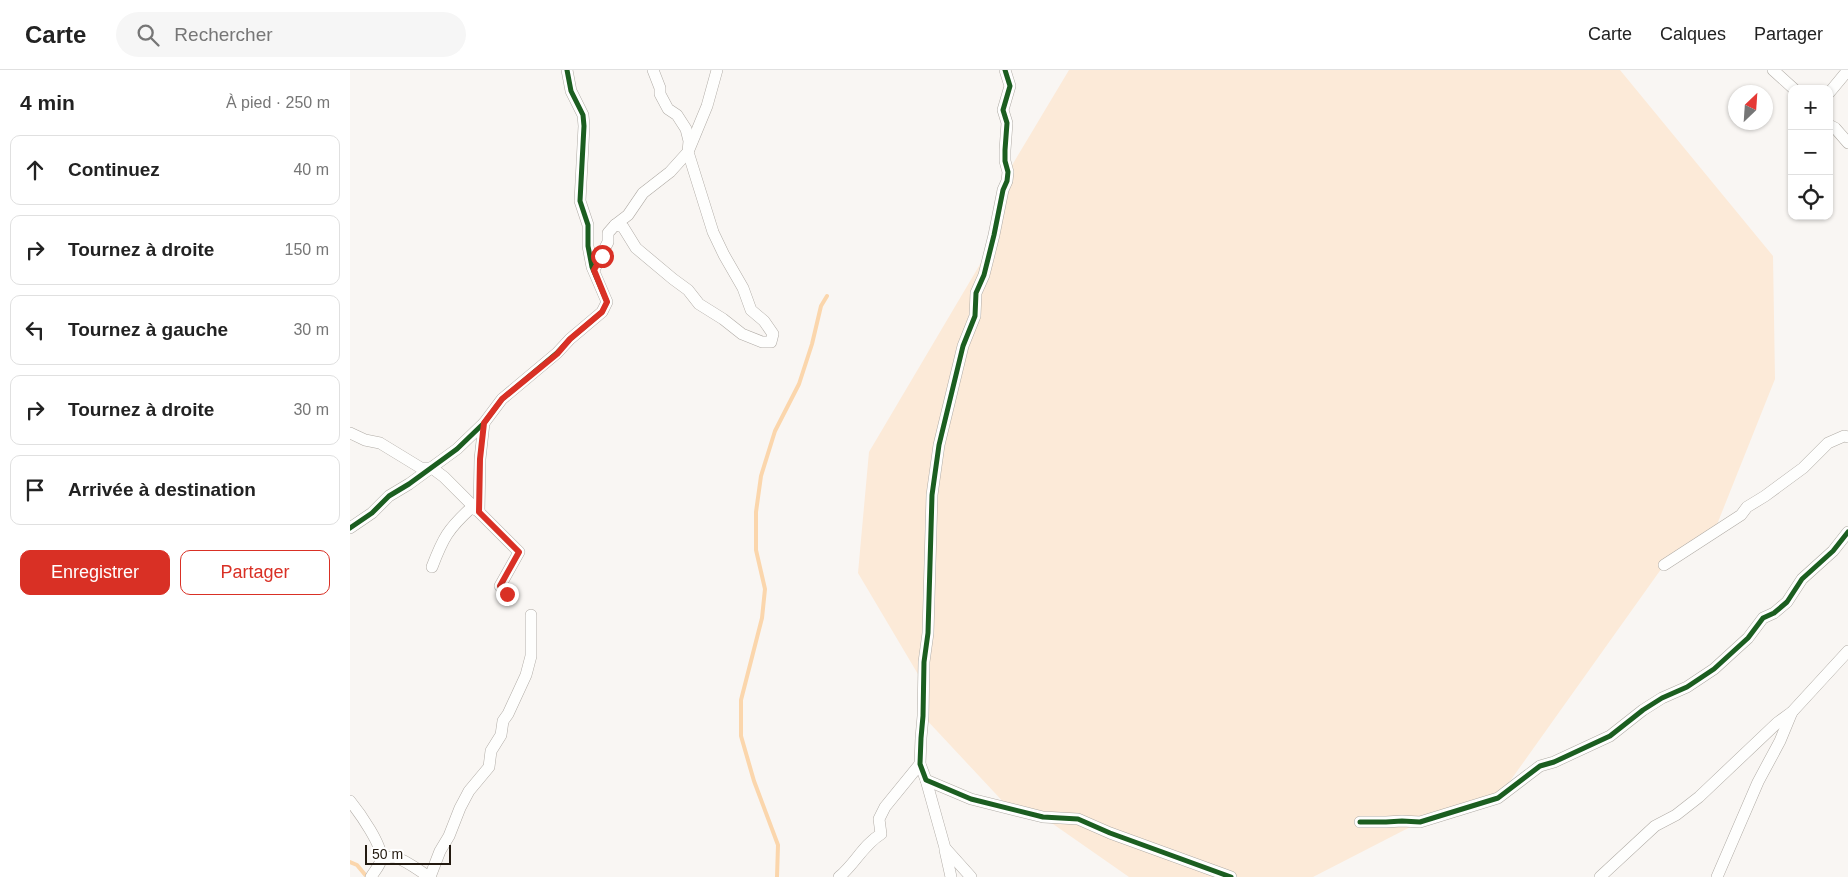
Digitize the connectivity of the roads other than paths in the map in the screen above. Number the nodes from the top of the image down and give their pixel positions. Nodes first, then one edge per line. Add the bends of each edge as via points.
1 (567, 70) edge
2 (653, 70) edge
3 (717, 70) edge
4 (1005, 70) edge
5 (1773, 70) edge
6 (1848, 70) edge
7 (1790, 85) edge
8 (1833, 89) edge
9 (1833, 127) edge
10 (1848, 143) edge
11 (688, 152) junction
12 (615, 225) junction
13 (594, 270) junction
14 (484, 423) junction
15 (350, 433) edge
16 (1848, 437) edge
17 (432, 468) junction
18 (479, 512) junction
19 (350, 528) edge
20 (1848, 532) edge
21 (1664, 565) dead end
22 (432, 567) dead end
23 (507, 594) dead end
24 (532, 615) dead end
25 (1848, 651) edge
26 (1792, 712) junction
27 (920, 764) junction
28 (926, 780) junction
29 (350, 801) edge
30 (1360, 822) dead end
31 (945, 848) junction
32 (381, 860) junction
33 (371, 877) edge
34 (429, 877) edge
35 (839, 877) edge
36 (951, 877) edge
37 (971, 877) edge
38 (1231, 877) edge
39 (1600, 877) edge
40 (1717, 877) edge

1 - 13 street via 571,91 582,115 584,139 580,201 588,225 588,246
2 - 11 street via 660,94 686,129
3 - 11 street via 707,106
4 - 27 street via 1010,86 1003,110 1007,123 1007,181 984,275 976,293 975,316 963,346 939,445 932,495
5 - 7 street
6 - 8 street
9 - 10 street
11 - 12 street via 670,172 643,193 628,215
11 - 12 street via 713,232 751,310 773,334 771,342 742,334 699,304 688,290 636,248 623,227
12 - 13 street via 608,233 608,242
13 - 14 street via 607,302 602,312 502,399
14 - 17 street
14 - 18 street
15 - 17 street via 380,443 421,468
16 - 21 street via 1828,444 1803,468 1747,506 1741,515
17 - 18 street
17 - 19 street via 389,496
18 - 22 street via 471,508 449,530
18 - 23 street via 519,552 500,586
20 - 30 street via 1833,551 1802,579 1787,602 1763,618 1748,638 1714,669 1643,710 1610,736 1540,766 1498,798 1420,822
24 - 34 street via 531,656 526,674 503,721 501,736 491,751 489,767 469,791
25 - 26 street
26 - 39 street via 1699,797 1655,826
26 - 40 street
27 - 28 street
27 - 35 street via 885,807 880,819 881,834 871,840
28 - 31 street
28 - 38 street via 972,800 1043,817 1078,819
29 - 32 street via 371,833 370,840
31 - 36 street
31 - 37 street
32 - 33 street
32 - 34 street via 396,858

